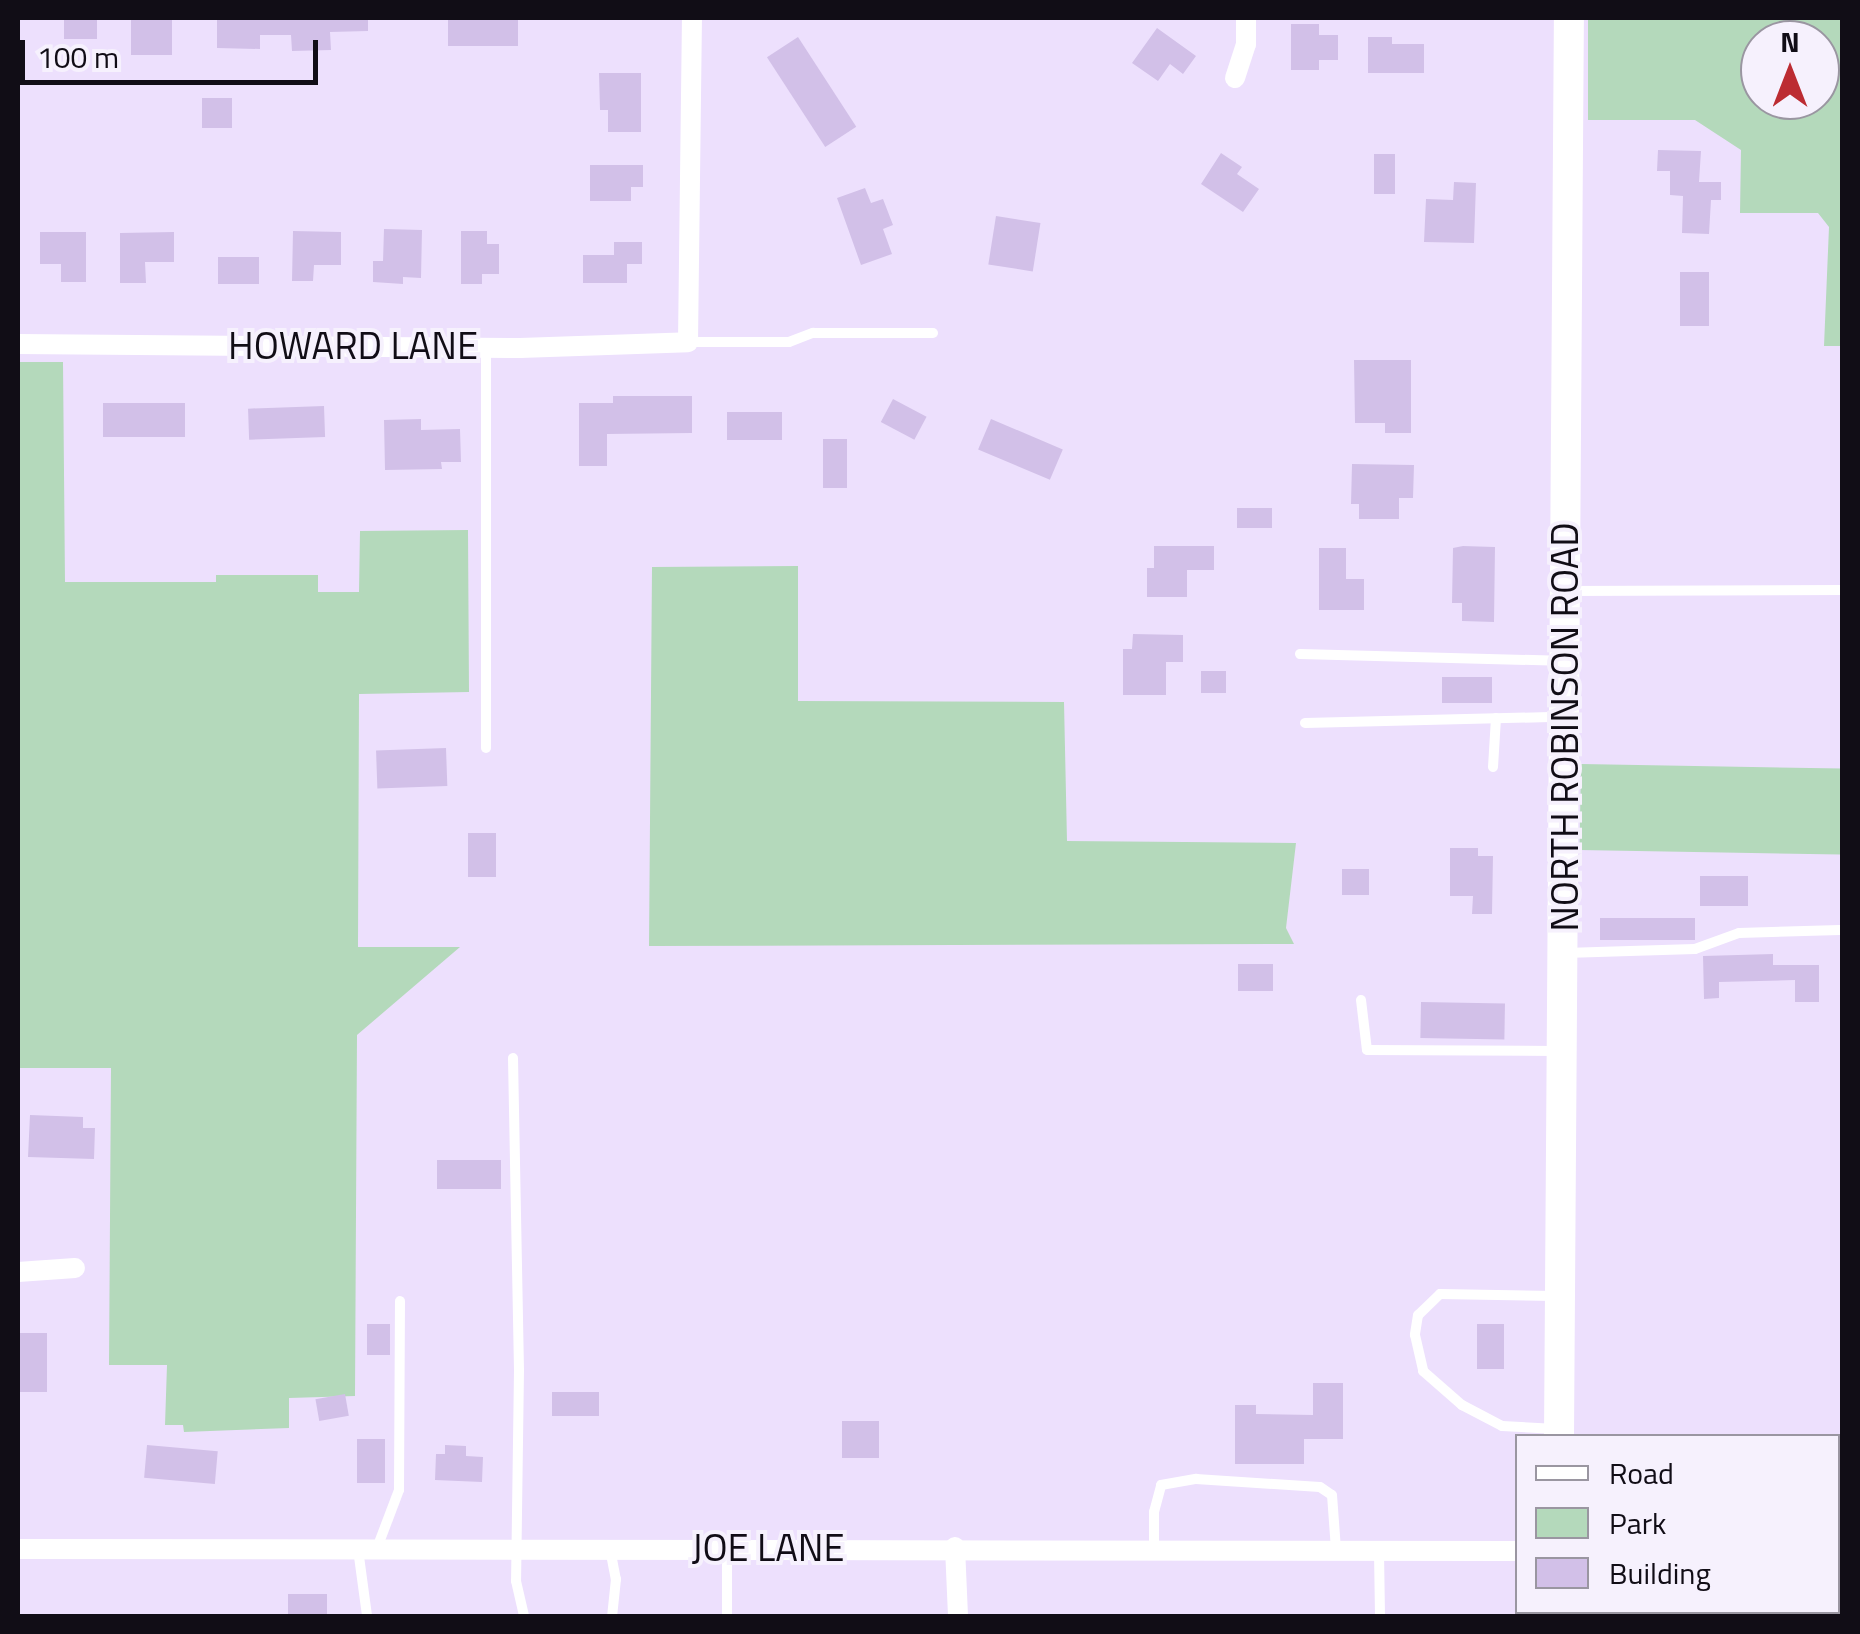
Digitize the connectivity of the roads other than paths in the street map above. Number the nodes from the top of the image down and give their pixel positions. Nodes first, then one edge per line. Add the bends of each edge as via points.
1 (692, 18) edge
2 (1246, 18) edge
3 (1569, 18) edge
4 (1236, 78) dead end
5 (934, 333) dead end
6 (688, 342) junction
7 (18, 344) edge
8 (486, 347) junction
9 (1842, 590) edge
10 (1566, 592) junction
11 (1300, 654) dead end
12 (1565, 661) junction
13 (1565, 717) junction
14 (1496, 718) junction
15 (1305, 724) dead end
16 (486, 748) dead end
17 (1493, 767) dead end
18 (1840, 930) dead end
19 (1564, 953) junction
20 (1362, 1000) dead end
21 (1563, 1051) junction
22 (513, 1058) dead end
23 (75, 1268) dead end
24 (18, 1272) edge
25 (1560, 1296) junction
26 (400, 1301) dead end
27 (1559, 1433) edge
28 (954, 1547) junction
29 (367, 1548) junction
30 (518, 1548) junction
31 (610, 1548) junction
32 (727, 1548) junction
33 (18, 1549) edge
34 (1154, 1549) junction
35 (1336, 1550) junction
36 (1379, 1551) junction
37 (1515, 1551) edge
38 (367, 1616) edge
39 (524, 1616) edge
40 (612, 1616) edge
41 (728, 1616) edge
42 (958, 1616) edge
43 (1380, 1616) edge

1 - 6 street
2 - 4 street
3 - 10 street, NORTH ROBINSON ROAD
5 - 6 lane
6 - 8 street, HOWARD LANE
7 - 8 street, HOWARD LANE
8 - 16 lane
9 - 10 lane
10 - 12 street, NORTH ROBINSON ROAD
11 - 12 lane
12 - 13 street, NORTH ROBINSON ROAD
13 - 14 lane
13 - 19 street, NORTH ROBINSON ROAD
14 - 15 lane
14 - 17 lane
18 - 19 lane via 1739,933 1694,949
19 - 21 street, NORTH ROBINSON ROAD
20 - 21 lane via 1366,1050
21 - 25 street, NORTH ROBINSON ROAD
22 - 30 lane
23 - 24 street
25 - 27 street, NORTH ROBINSON ROAD
25 - 27 lane via 1440,1294 1418,1314 1415,1335 1423,1370 1462,1404 1502,1426
26 - 29 lane via 399,1490
28 - 32 street, JOE LANE
28 - 34 street, JOE LANE
28 - 42 street
29 - 30 street, JOE LANE
29 - 33 street, JOE LANE
29 - 38 lane
30 - 31 street, JOE LANE
30 - 39 lane
31 - 32 street, JOE LANE
31 - 40 lane via 616,1579
32 - 41 lane
34 - 35 street, JOE LANE
34 - 35 lane via 1161,1485 1224,1479 1320,1486 1332,1494
35 - 36 street, JOE LANE
36 - 37 street, JOE LANE
36 - 43 lane

